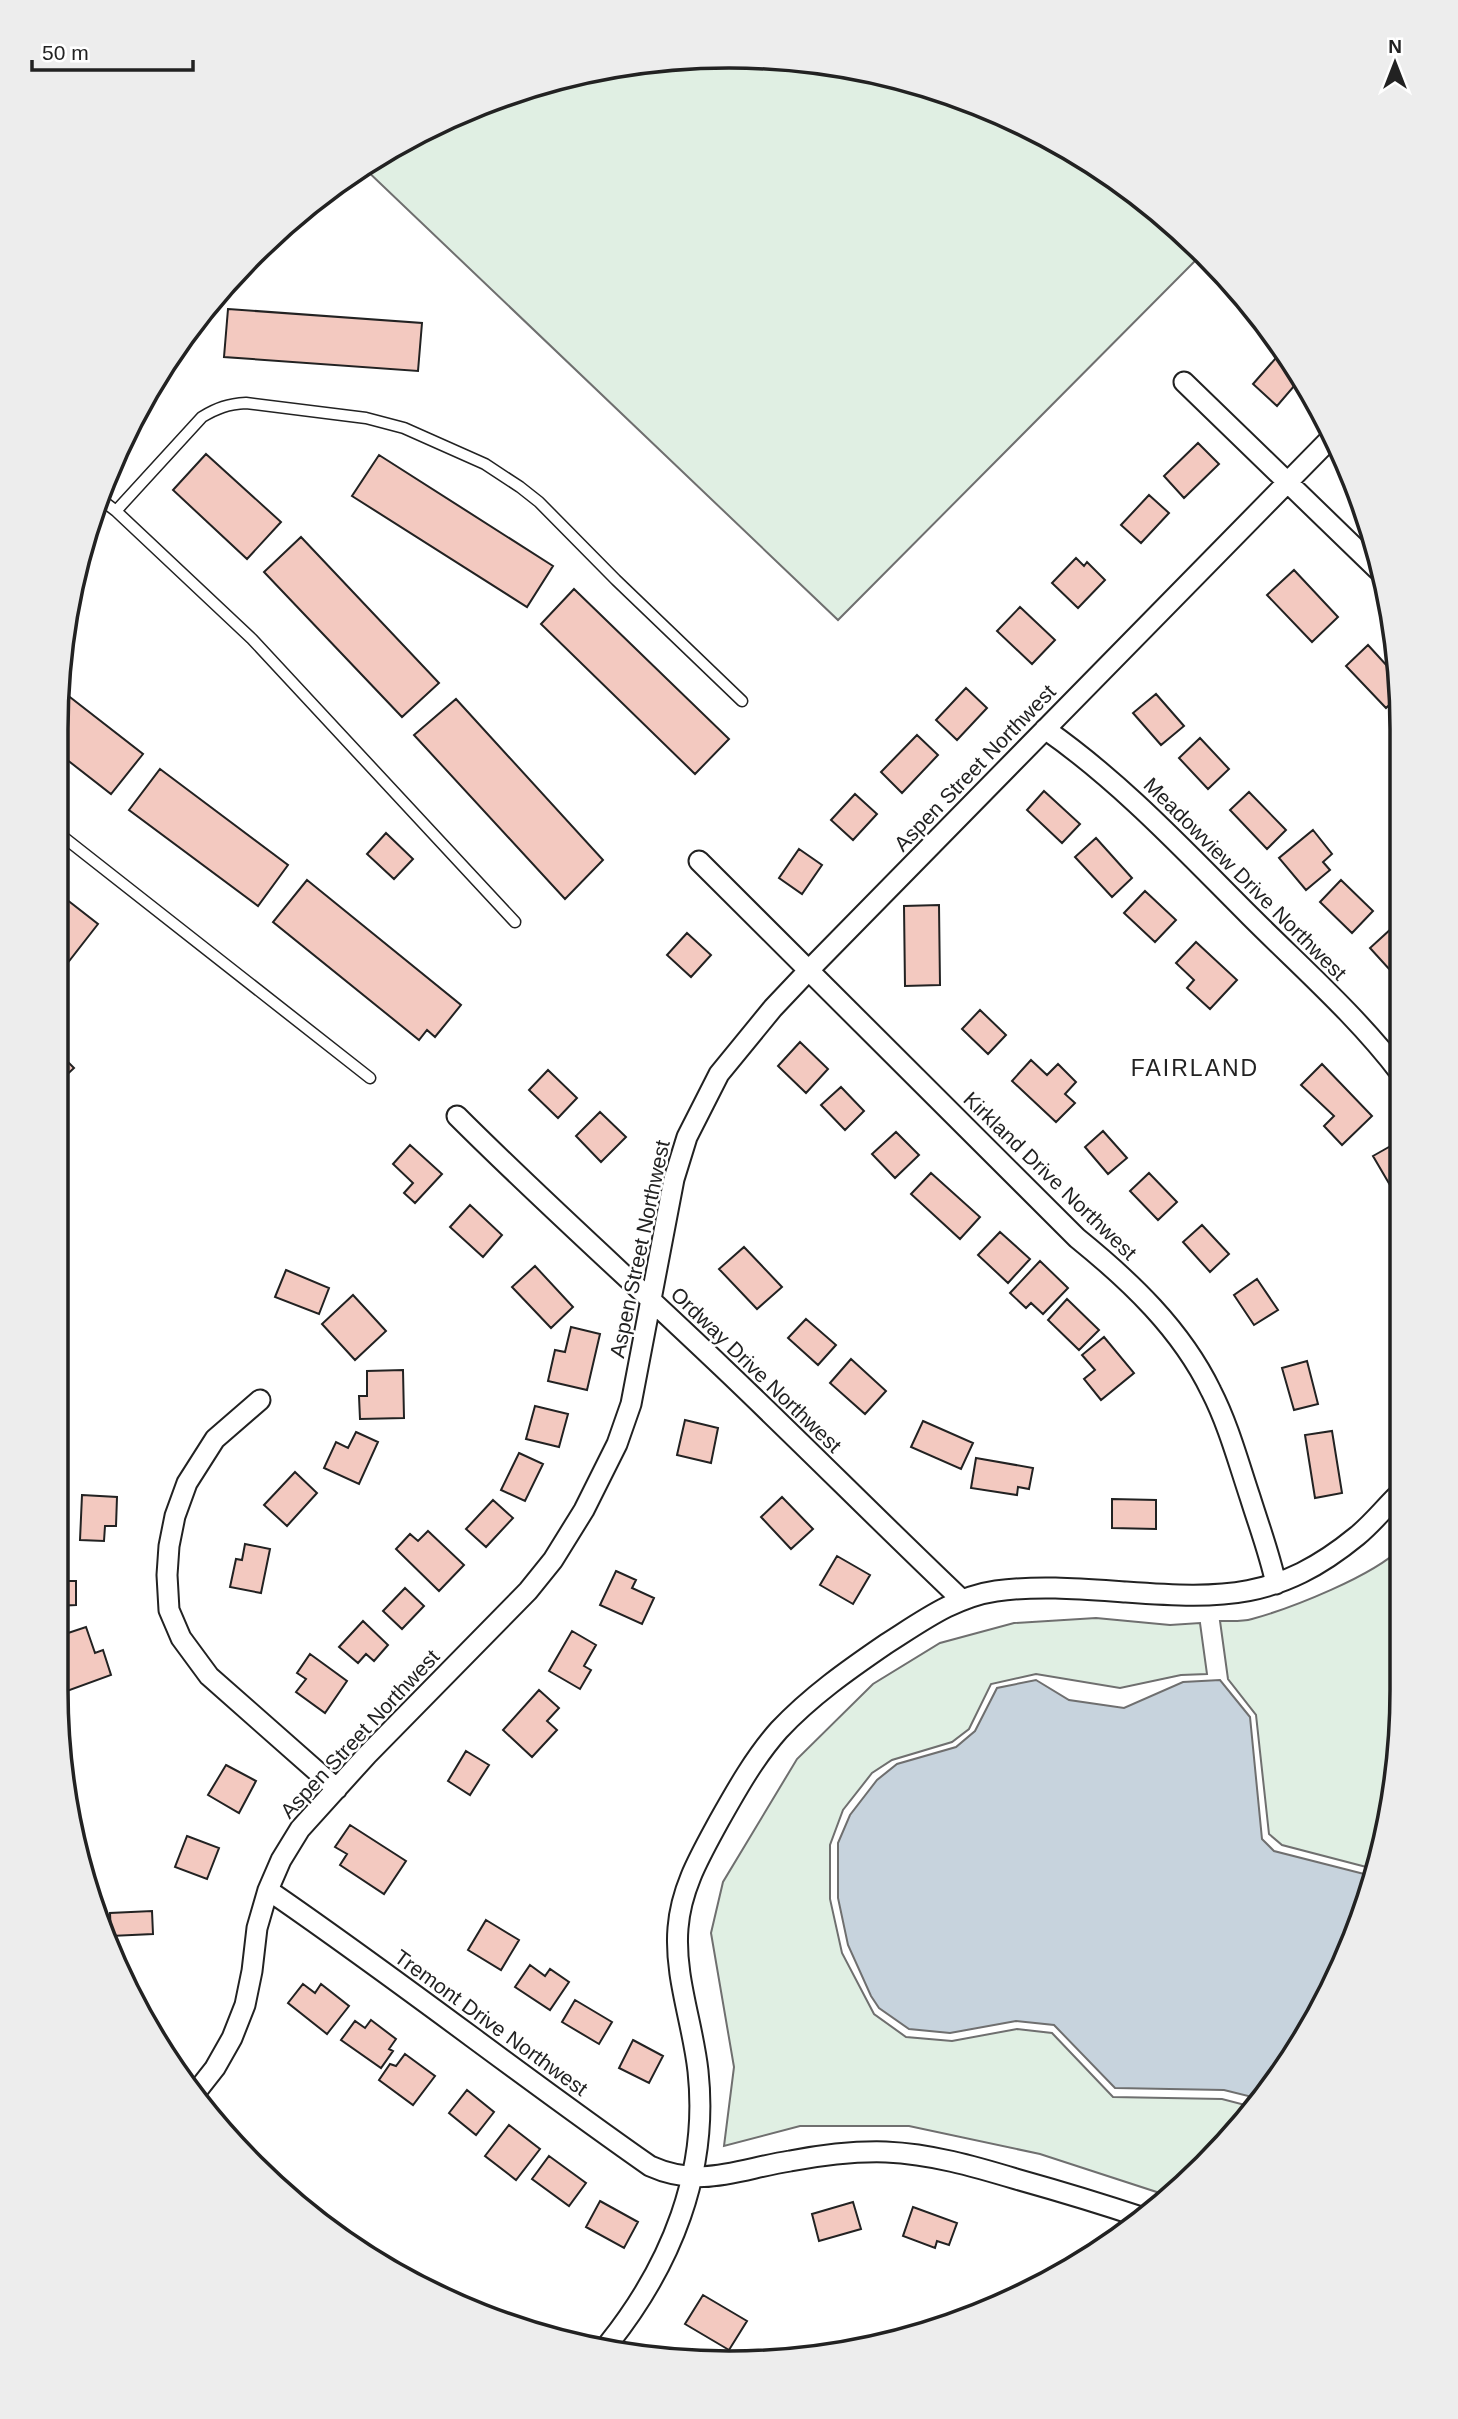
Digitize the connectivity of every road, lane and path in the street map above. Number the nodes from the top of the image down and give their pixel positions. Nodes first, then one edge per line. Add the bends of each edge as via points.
1 (1184, 382) dead end
2 (1325, 444) edge
3 (1288, 482) junction
4 (108, 505) edge
5 (116, 511) junction
6 (1367, 560) edge
7 (742, 701) dead end
8 (1045, 729) junction
9 (68, 841) edge
10 (699, 861) dead end
11 (515, 922) dead end
12 (808, 971) junction
13 (1390, 1060) edge
14 (370, 1078) dead end
15 (457, 1116) dead end
16 (651, 1300) junction
17 (260, 1400) dead end
18 (1390, 1503) edge
19 (1276, 1584) junction
20 (962, 1600) junction
21 (337, 1789) junction
22 (268, 1890) junction
23 (201, 2086) edge
24 (692, 2178) junction
25 (1131, 2214) edge
26 (614, 2340) edge

1 - 3 street
2 - 3 street, Aspen Street Northwest
3 - 6 street
3 - 8 street, Aspen Street Northwest
4 - 5 lane
5 - 7 lane via 202,417 218,408 246,403 366,418 404,428 485,464 520,486
5 - 11 lane via 252,639
8 - 12 street, Aspen Street Northwest
8 - 13 street, Meadowview Drive Northwest via 1098,768 1142,809
9 - 14 lane
10 - 12 street, Kirkland Drive Northwest
12 - 16 street, Aspen Street Northwest via 719,1074 701,1105 674,1179
12 - 19 street, Kirkland Drive Northwest via 1159,1314 1211,1389
15 - 16 street, Ordway Drive Northwest
16 - 20 street, Ordway Drive Northwest
16 - 21 street, Aspen Street Northwest via 631,1404 617,1444 552,1560 528,1591
17 - 21 street via 215,1439 187,1483 169,1546 169,1610 181,1638 209,1676
18 - 19 street via 1324,1561
19 - 20 street via 1213,1597 1024,1589
20 - 24 street via 854,1666 778,1731 737,1789 691,1874 681,1902 678,1931 698,2070 700,2113
21 - 22 street, Aspen Street Northwest via 300,1829
22 - 23 street, Aspen Street Northwest via 245,2005 232,2038
22 - 24 street, Tremont Drive Northwest via 650,2166
24 - 25 street via 843,2153 886,2152 962,2163
24 - 26 street via 668,2251

